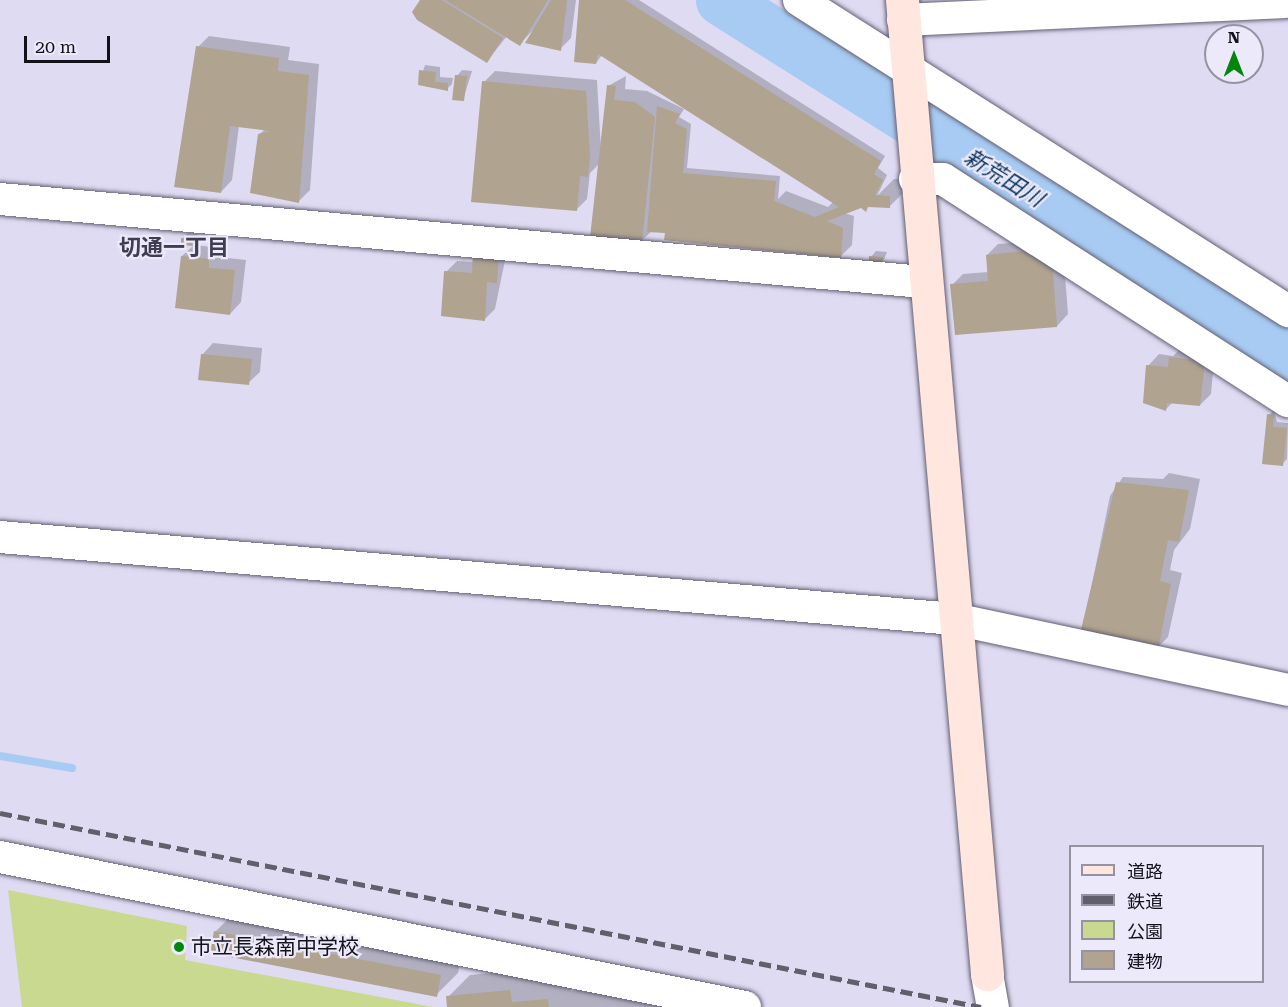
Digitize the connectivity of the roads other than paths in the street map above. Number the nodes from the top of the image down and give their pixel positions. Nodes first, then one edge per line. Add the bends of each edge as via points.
1 (799, 0) edge
2 (1288, 3) edge
3 (902, 10) edge
4 (908, 75) junction
5 (914, 169) junction
6 (0, 199) edge
7 (923, 282) junction
8 (1288, 311) edge
9 (1288, 401) edge
10 (0, 537) edge
11 (954, 620) junction
12 (1288, 690) edge
13 (0, 857) edge
14 (987, 974) joint
15 (744, 1007) edge
16 (993, 1007) edge

1 - 4 street
2 - 3 street
3 - 4 street
4 - 5 street
4 - 8 street
5 - 7 street
5 - 9 street via 943,179
6 - 7 street
7 - 11 street
10 - 11 street
11 - 12 street
11 - 14 street
13 - 15 street
14 - 16 street

